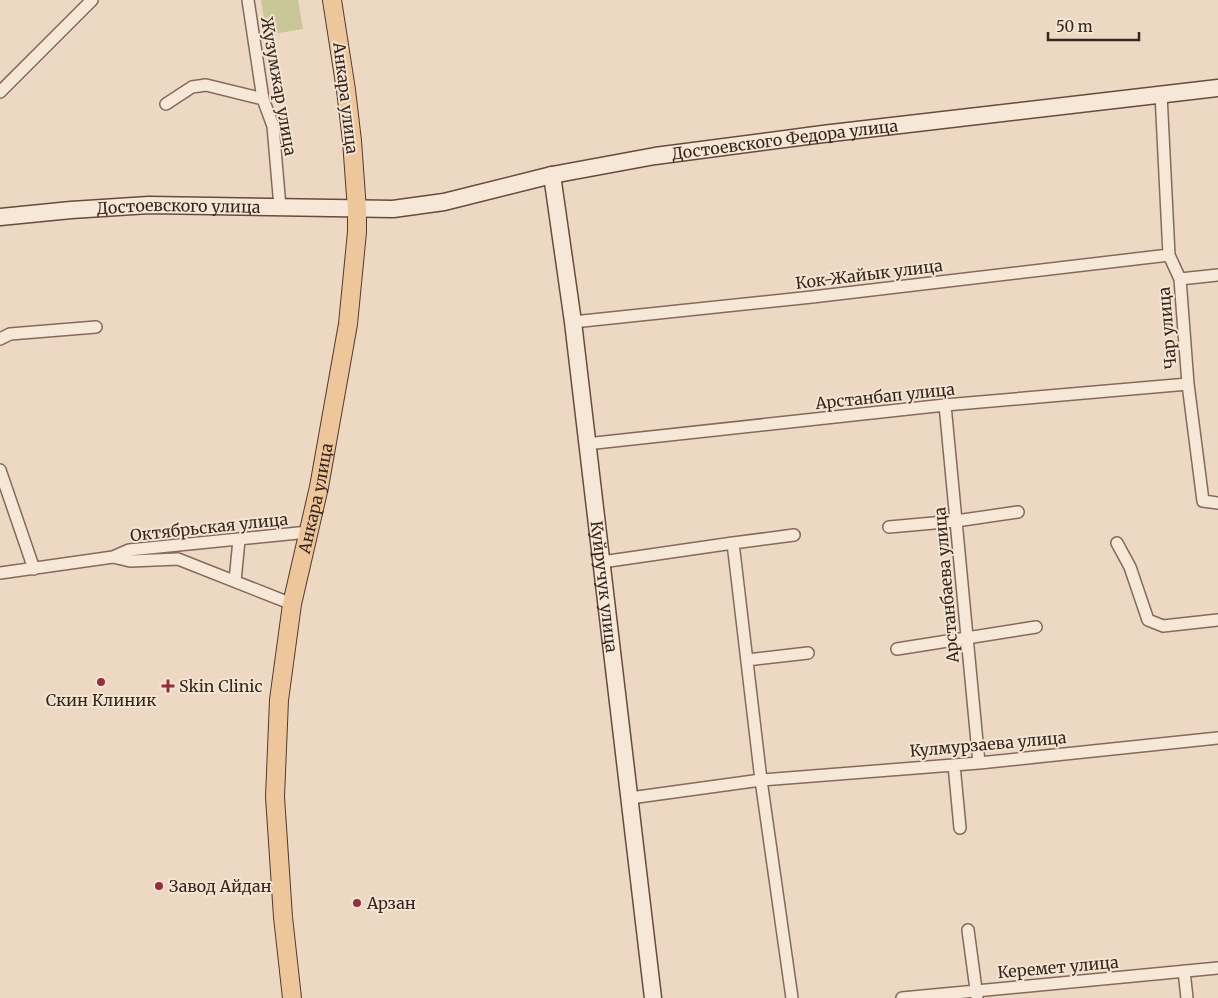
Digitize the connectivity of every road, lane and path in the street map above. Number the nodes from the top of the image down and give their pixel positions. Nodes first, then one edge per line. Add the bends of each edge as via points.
1 (92, 0) edge
2 (248, 0) edge
3 (332, 0) edge
4 (1218, 88) edge
5 (0, 92) edge
6 (1161, 94) junction
7 (263, 99) junction
8 (166, 104) dead end
9 (552, 175) junction
10 (280, 207) junction
11 (358, 210) junction
12 (0, 216) edge
13 (1169, 255) junction
14 (1218, 275) edge
15 (1180, 279) junction
16 (573, 322) junction
17 (96, 327) dead end
18 (0, 339) edge
19 (1188, 384) junction
20 (945, 405) junction
21 (586, 444) junction
22 (0, 470) edge
23 (1218, 504) edge
24 (1018, 512) dead end
25 (956, 520) junction
26 (889, 526) dead end
27 (308, 532) junction
28 (794, 535) dead end
29 (239, 540) junction
30 (733, 543) junction
31 (1117, 543) dead end
32 (113, 557) junction
33 (602, 562) junction
34 (34, 569) junction
35 (0, 573) edge
36 (235, 581) junction
37 (292, 604) junction
38 (1218, 620) edge
39 (1036, 627) dead end
40 (967, 638) junction
41 (897, 649) dead end
42 (808, 653) dead end
43 (747, 660) junction
44 (1218, 738) edge
45 (979, 762) junction
46 (954, 765) junction
47 (761, 780) junction
48 (630, 798) junction
49 (960, 828) dead end
50 (968, 930) dead end
51 (1218, 968) edge
52 (1184, 972) junction
53 (976, 994) edge
54 (292, 998) edge
55 (653, 998) edge
56 (792, 998) edge
57 (902, 998) edge
58 (1187, 998) edge

1 - 5 street
2 - 7 street, Жузумжар улица
3 - 11 main road, Анкара улица via 346,90
4 - 6 street, Достоевского Федора улица
6 - 9 street, Достоевского Федора улица via 655,156
6 - 13 street, Чар улица
7 - 8 street via 206,85 192,87
7 - 10 street, Жузумжар улица via 272,126
9 - 11 street, Достоевского Федора улица via 444,202 392,210
9 - 16 street, Куйручук улица
10 - 11 street, Достоевского улица
10 - 12 street, Достоевского улица via 149,205
11 - 27 main road, Анкара улица via 348,324
13 - 15 street, Чар улица
13 - 16 street, Кок-Жайык улица
14 - 15 street
15 - 19 street, Чар улица
16 - 21 street, Куйручук улица
17 - 18 street via 10,334
19 - 20 street, Арстанбап улица
19 - 23 street, Чар улица via 1203,502
20 - 21 street, Арстанбап улица
20 - 25 street, Арстанбаева улица
21 - 33 street, Куйручук улица
22 - 34 street
24 - 25 street
25 - 26 street
25 - 40 street, Арстанбаева улица
27 - 29 street, Октябрьская улица
27 - 37 main road, Анкара улица
28 - 30 street
29 - 32 street, Октябрьская улица via 129,550
29 - 36 street
30 - 33 street
30 - 43 street
31 - 38 street via 1130,567 1148,620 1163,626
32 - 34 street, Октябрьская улица
32 - 36 street, Октябрьская улица via 130,561 178,559
33 - 48 street, Куйручук улица
34 - 35 street, Октябрьская улица
36 - 37 street, Октябрьская улица
37 - 54 main road, Анкара улица via 279,700 275,796
39 - 40 street
40 - 41 street
40 - 45 street, Арстанбаева улица
42 - 43 street
43 - 47 street
44 - 45 street, Кулмурзаева улица
45 - 46 street, Кулмурзаева улица
46 - 47 street, Кулмурзаева улица
46 - 49 street
47 - 48 street, Кулмурзаева улица
47 - 56 street
48 - 55 street, Куйручук улица
50 - 53 street
51 - 52 street, Керемет улица
52 - 53 street, Керемет улица
52 - 58 street
53 - 57 street, Керемет улица

